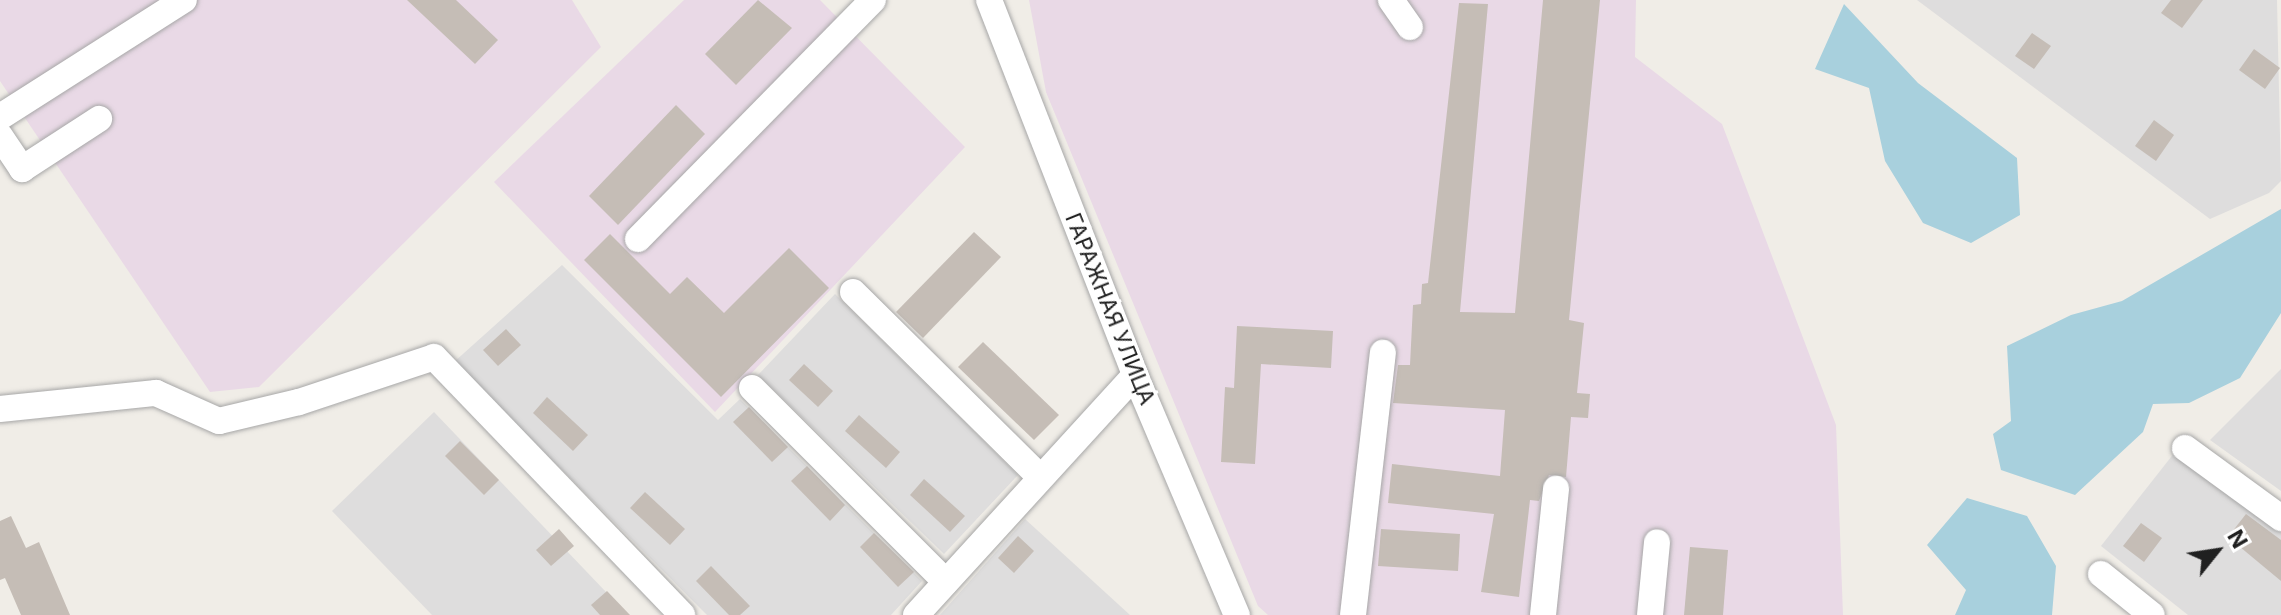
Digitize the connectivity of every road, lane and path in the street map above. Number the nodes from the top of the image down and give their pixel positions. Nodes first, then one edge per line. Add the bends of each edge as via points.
1 (184, 0) edge
2 (873, 0) edge
3 (989, 0) edge
4 (1391, 0) edge
5 (1410, 27) dead end
6 (0, 117) edge
7 (99, 119) dead end
8 (0, 136) edge
9 (638, 239) dead end
10 (853, 292) dead end
11 (1383, 353) dead end
12 (1135, 375) junction
13 (752, 388) dead end
14 (0, 409) edge
15 (2185, 448) dead end
16 (1039, 476) junction
17 (1556, 489) dead end
18 (2281, 518) edge
19 (1657, 542) dead end
20 (2101, 574) dead end
21 (946, 582) junction
22 (682, 615) edge
23 (916, 615) edge
24 (1237, 615) edge
25 (1353, 615) edge
26 (1543, 615) edge
27 (1650, 615) edge
28 (2152, 615) edge

1 - 6 street
2 - 9 street
3 - 12 street, ГАРАЖНАЯ УЛИЦА
4 - 5 street
7 - 8 street via 22,169
10 - 16 street
11 - 25 street
12 - 16 street
12 - 24 street, ГАРАЖНАЯ УЛИЦА
13 - 21 street
14 - 22 street via 156,393 219,421 299,402 434,357
15 - 18 street
16 - 21 street
17 - 26 street
19 - 27 street
20 - 28 street
21 - 23 street

